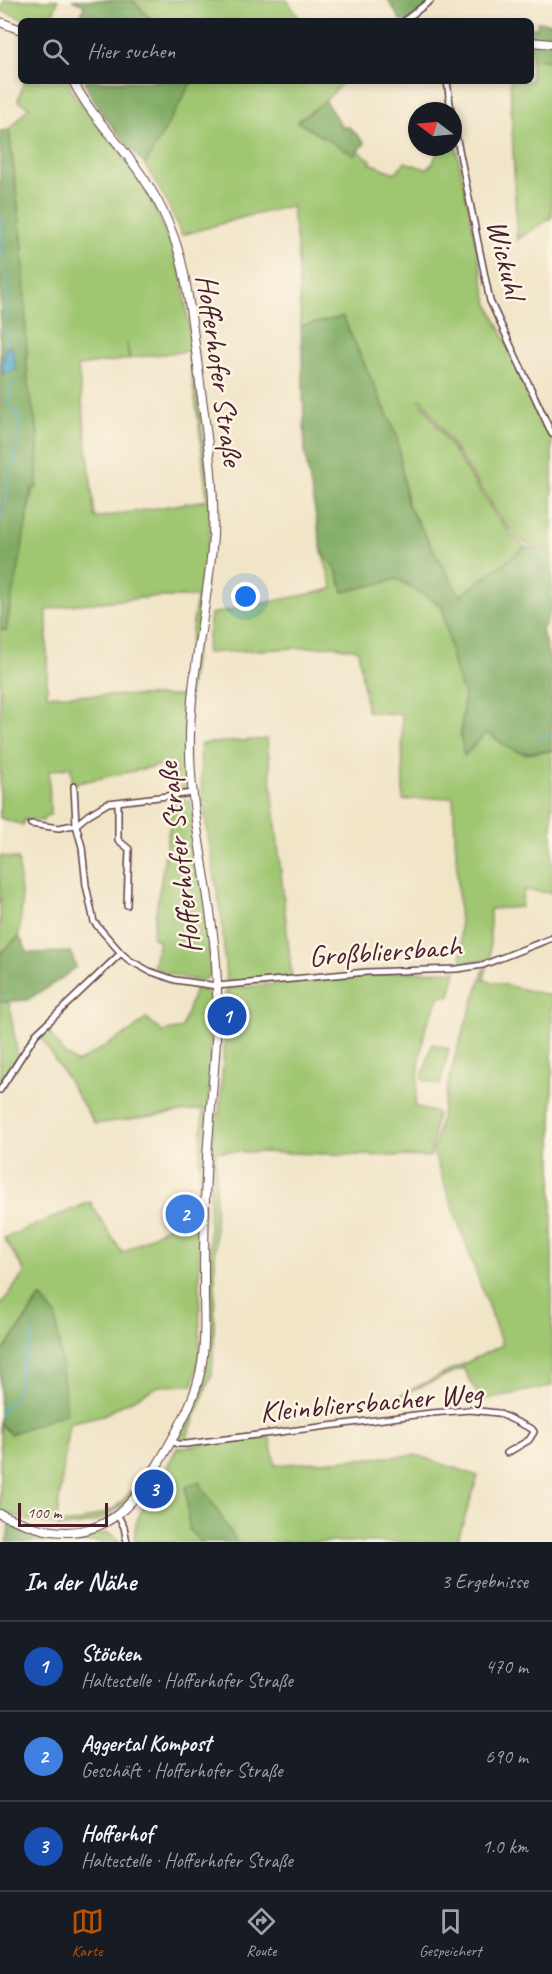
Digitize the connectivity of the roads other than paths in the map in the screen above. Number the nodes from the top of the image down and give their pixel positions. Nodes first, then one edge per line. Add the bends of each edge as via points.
1 (431, 0) edge
2 (408, 18) edge
3 (0, 22) edge
4 (18, 29) edge
5 (534, 42) edge
6 (552, 44) edge
7 (75, 84) edge
8 (448, 84) edge
9 (450, 102) edge
10 (460, 156) edge
11 (552, 434) edge
12 (74, 786) dead end
13 (193, 793) junction
14 (118, 802) junction
15 (31, 824) dead end
16 (76, 825) junction
17 (127, 905) dead end
18 (552, 939) edge
19 (121, 953) junction
20 (217, 986) junction
21 (0, 1090) edge
22 (171, 1440) junction
23 (507, 1453) dead end
24 (0, 1514) edge
25 (118, 1516) junction
26 (127, 1542) edge

1 - 2 street
3 - 4 street
5 - 6 street
7 - 13 street, Hofferhofer Straße via 151,190 173,237 187,290 210,463 213,516 192,698
8 - 9 street
10 - 11 street, Wickuhl via 490,301
12 - 16 street, Großbliersbach
13 - 14 street
13 - 20 street, Hofferhofer Straße
14 - 16 street via 108,803
14 - 17 street via 118,840 129,849
15 - 16 street via 59,828
16 - 19 street, Großbliersbach via 93,919
18 - 20 street, Großbliersbach via 479,966
19 - 20 street, Großbliersbach via 149,971 175,980
19 - 21 street via 36,1034
20 - 22 street, Hofferhofer Straße via 204,1207 204,1344 195,1393
22 - 23 street, Kleinbliersbacher Weg via 186,1444 479,1410 498,1413 534,1432 529,1440
22 - 25 street, Hofferhofer Straße via 147,1484
24 - 25 street, Hofferhofer Straße via 41,1529 66,1532 90,1528
25 - 26 street

